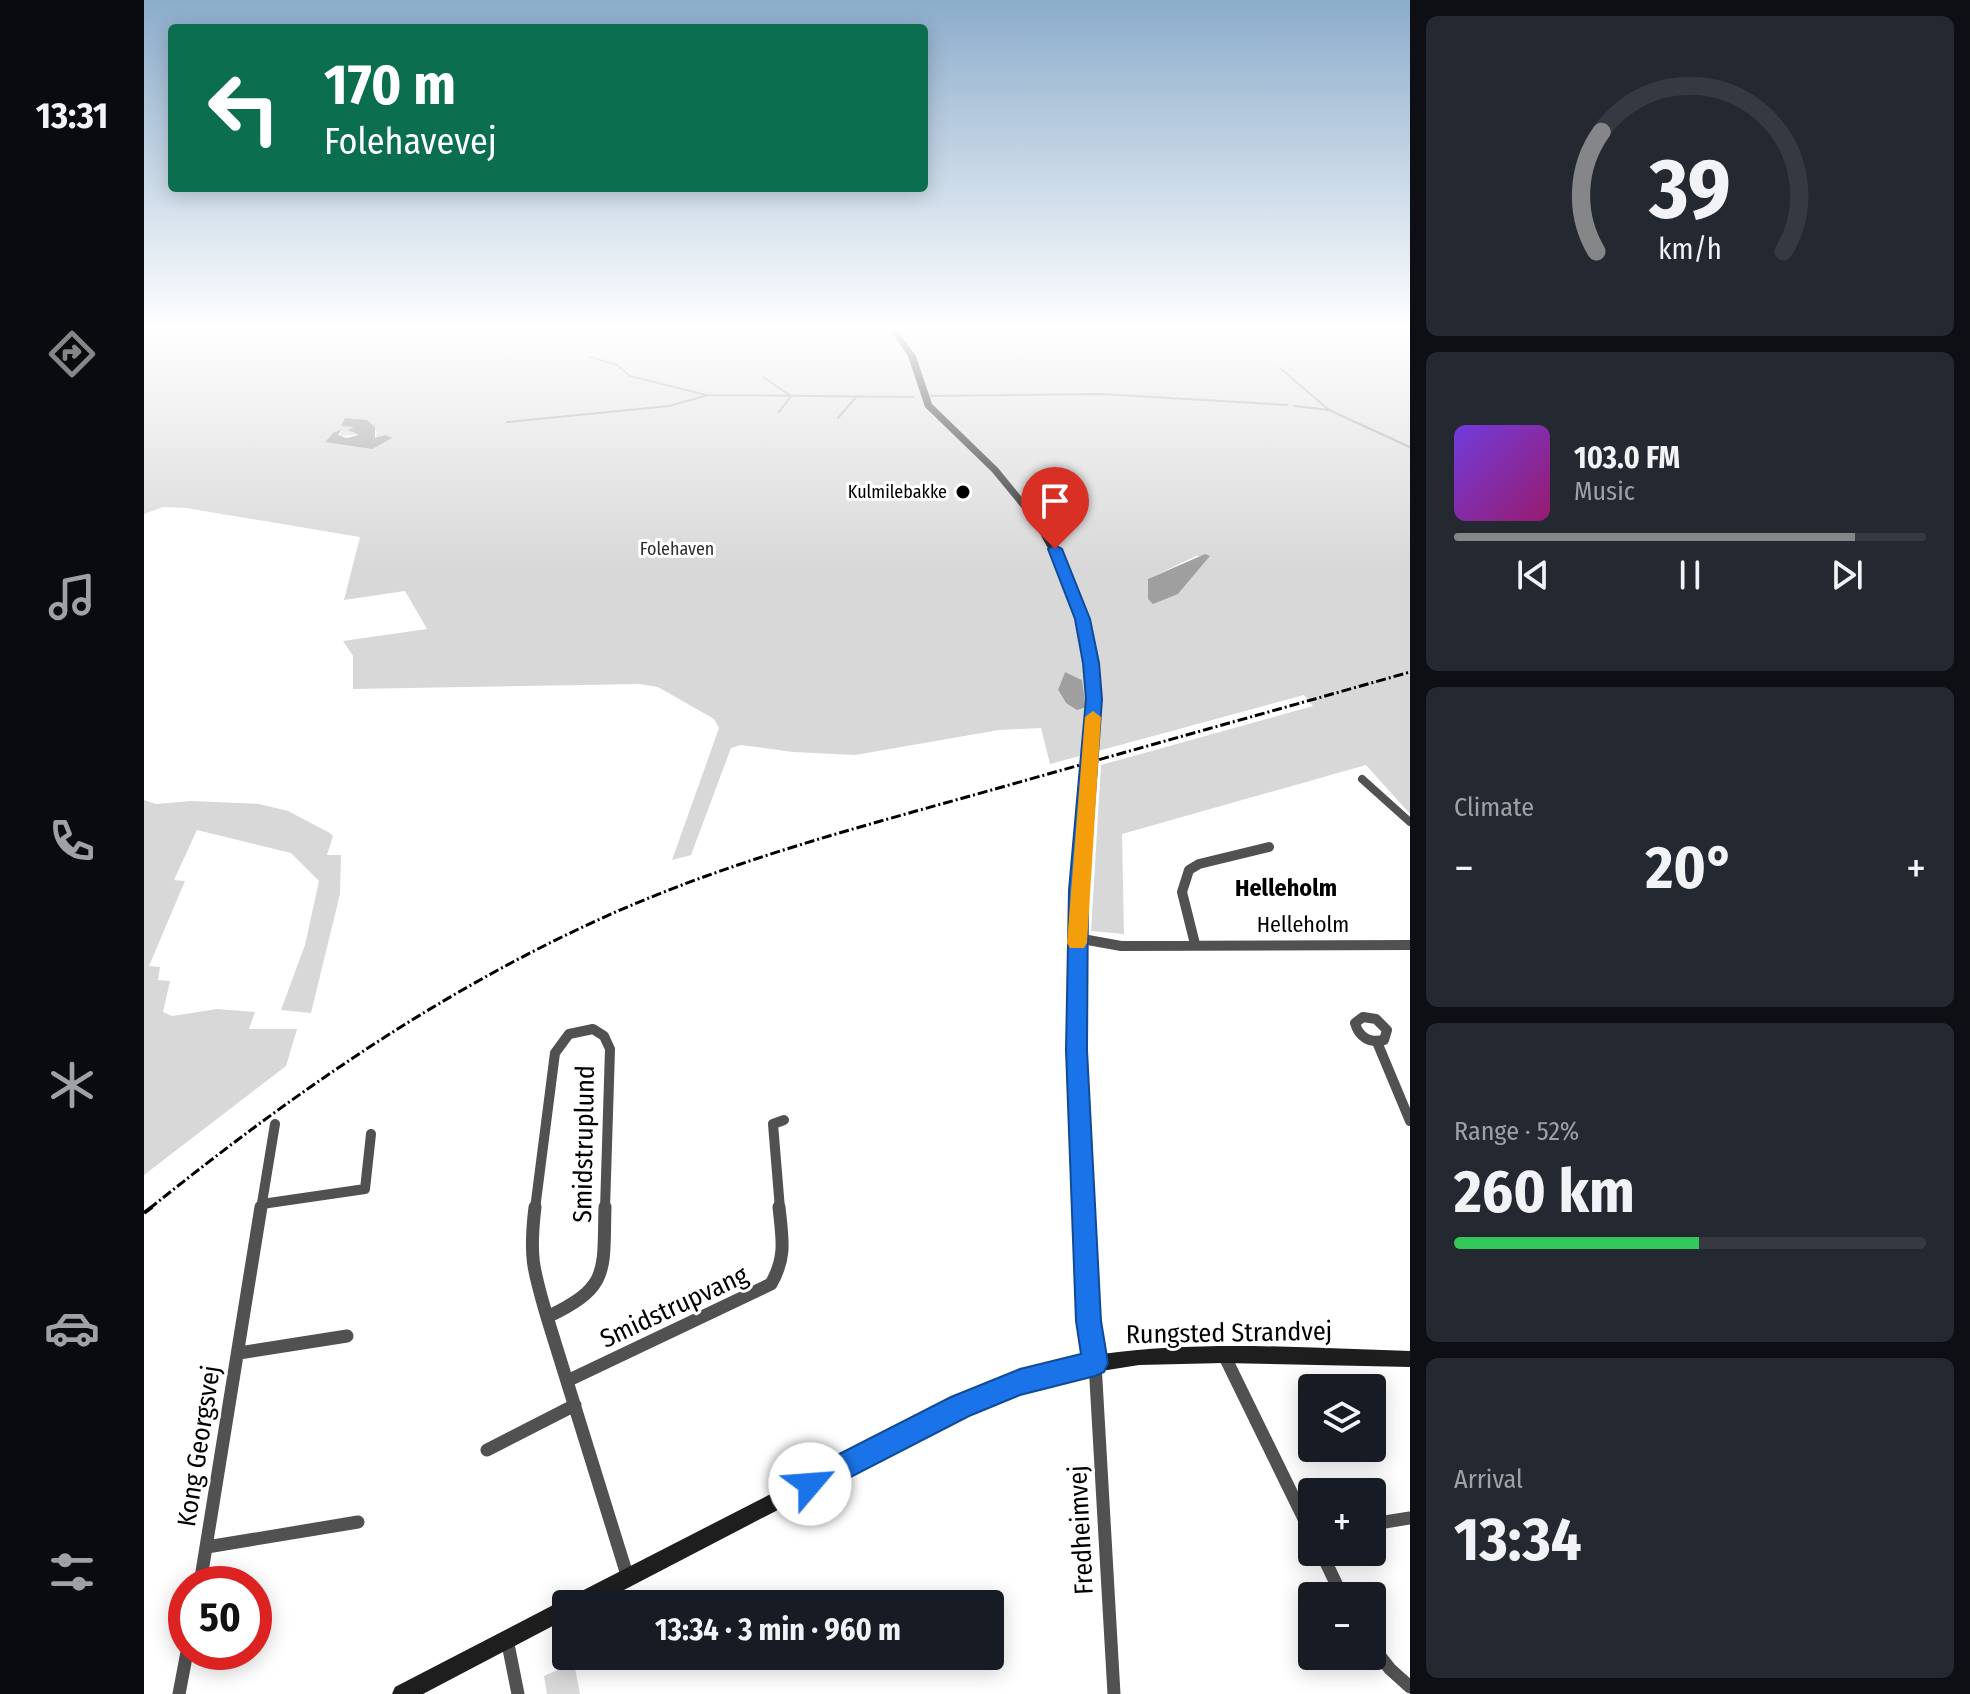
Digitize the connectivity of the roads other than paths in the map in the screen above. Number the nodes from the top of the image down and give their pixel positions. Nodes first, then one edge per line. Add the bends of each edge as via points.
1 (932, 409) edge
2 (1362, 779) dead end
3 (1410, 822) edge
4 (1269, 847) dead end
5 (1077, 938) junction
6 (1195, 944) junction
7 (1410, 945) edge
8 (1377, 1042) dead end
9 (784, 1120) dead end
10 (1410, 1121) edge
11 (275, 1124) dead end
12 (371, 1134) dead end
13 (262, 1204) junction
14 (547, 1317) junction
15 (347, 1336) dead end
16 (239, 1353) junction
17 (1224, 1355) junction
18 (1410, 1359) edge
19 (1095, 1363) junction
20 (567, 1381) junction
21 (575, 1405) junction
22 (487, 1450) dead end
23 (1298, 1506) edge
24 (1410, 1518) edge
25 (358, 1522) dead end
26 (1386, 1522) edge
27 (207, 1547) junction
28 (203, 1566) edge
29 (628, 1578) junction
30 (604, 1590) edge
31 (552, 1616) edge
32 (507, 1639) junction
33 (1386, 1664) edge
34 (184, 1670) edge
35 (1410, 1687) edge
36 (179, 1694) edge
37 (402, 1694) edge
38 (518, 1694) edge
39 (1114, 1694) edge

1 - 5 street via 995,470 1038,522 1064,568 1082,619 1094,713
2 - 3 street
4 - 6 street via 1189,870 1182,892
5 - 6 street, Helleholm via 1121,946
5 - 19 street via 1077,1065 1088,1321
6 - 7 street, Helleholm
8 - 10 street
9 - 20 street, Smidstrupvang via 773,1124 783,1253 771,1284
11 - 13 street, Kong Georgsvej
12 - 13 street via 365,1189
13 - 16 street, Kong Georgsvej
14 - 14 street, Smidstruplund via 530,1248 555,1053 568,1033 593,1029 610,1049 603,1271 582,1299
14 - 20 street, Smidstruplund
15 - 16 street, Kong Georgsvej
16 - 27 street, Kong Georgsvej
17 - 18 street, Rungsted Strandvej
17 - 19 street, Rungsted Strandvej
17 - 23 street
19 - 29 street, Rungsted Strandvej via 1020,1382 960,1406
19 - 39 street, Fredheimvej
20 - 21 street, Smidstruplund
21 - 22 street
21 - 29 street, Smidstruplund
24 - 26 street
25 - 27 street, Kong Georgsvej
27 - 28 street, Kong Georgsvej
29 - 30 street, Rungsted Strandvej
31 - 32 street
32 - 37 street
32 - 38 street
33 - 35 street
34 - 36 street

